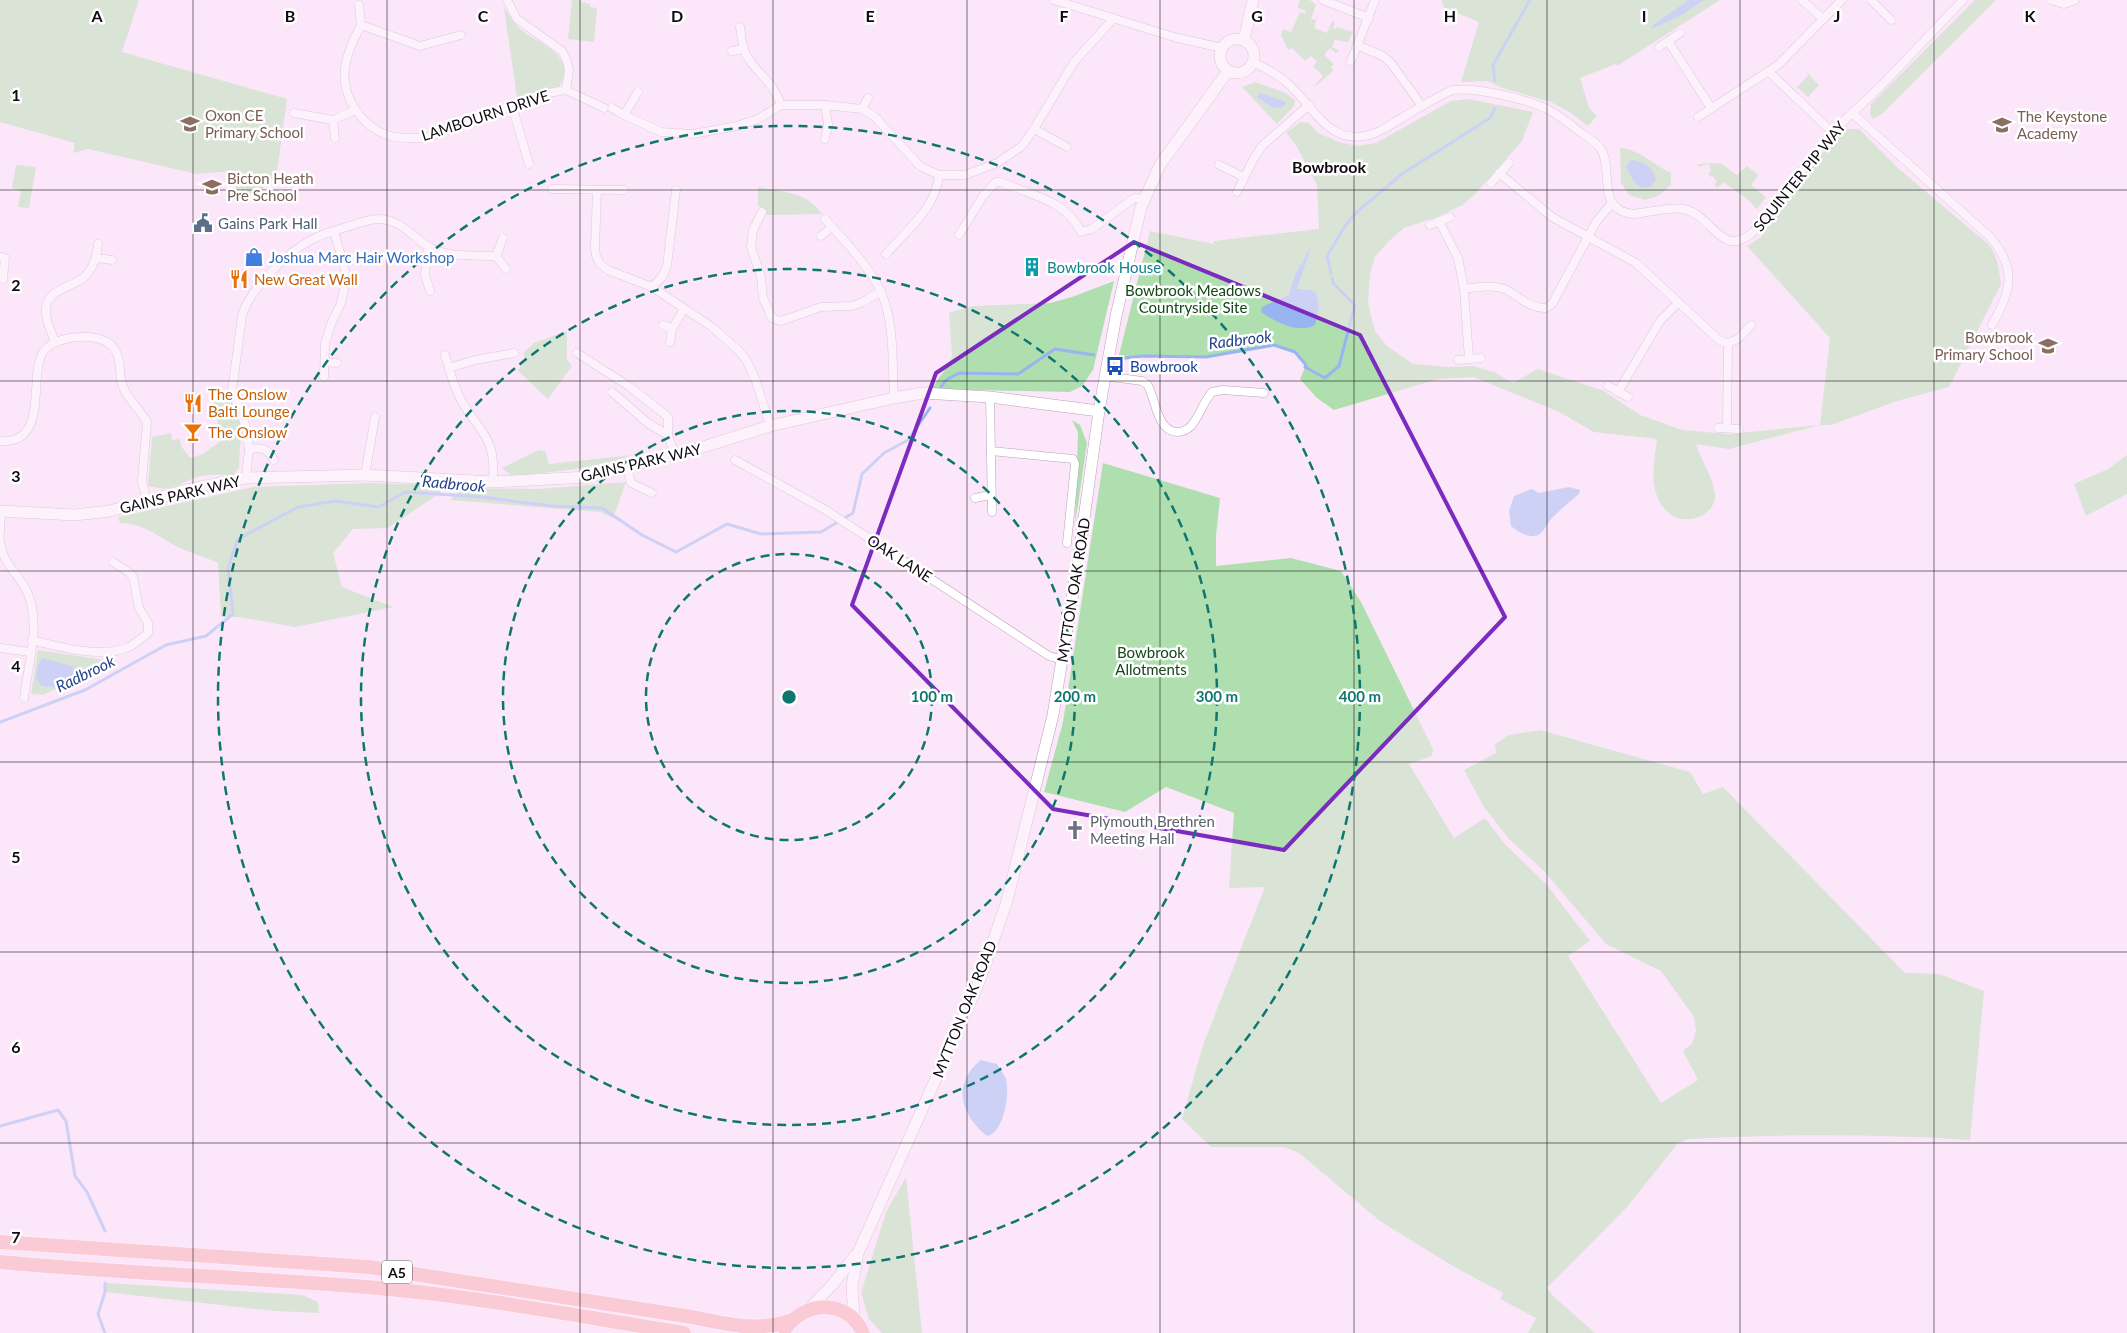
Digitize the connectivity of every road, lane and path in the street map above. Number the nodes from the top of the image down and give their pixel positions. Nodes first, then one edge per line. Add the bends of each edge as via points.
1 (507, 0) edge
2 (1054, 0) edge
3 (1253, 0) edge
4 (1323, 0) edge
5 (1375, 0) edge
6 (1802, 0) edge
7 (1842, 0) edge
8 (1871, 0) edge
9 (1963, 0) edge
10 (2051, 0) edge
11 (2075, 0) edge
12 (359, 5) dead end
13 (1114, 18) junction
14 (1369, 18) junction
15 (1823, 19) junction
16 (1891, 20) dead end
17 (361, 25) junction
18 (740, 27) dead end
19 (1680, 34) dead end
20 (461, 35) dead end
21 (1244, 40) junction
22 (1668, 41) junction
23 (1358, 46) junction
24 (1659, 46) dead end
25 (1222, 48) junction
26 (744, 49) junction
27 (732, 51) dead end
28 (1352, 61) dead end
29 (1253, 62) junction
30 (1228, 71) junction
31 (1769, 72) junction
32 (566, 90) junction
33 (638, 92) dead end
34 (868, 98) dead end
35 (1308, 104) junction
36 (825, 105) junction
37 (512, 106) junction
38 (781, 106) junction
39 (1422, 106) junction
40 (1711, 108) junction
41 (862, 109) junction
42 (355, 110) junction
43 (294, 113) dead end
44 (1852, 113) junction
45 (624, 115) junction
46 (1698, 116) dead end
47 (333, 120) junction
48 (1034, 129) junction
49 (1832, 132) junction
50 (335, 138) dead end
51 (825, 139) dead end
52 (1067, 147) dead end
53 (1509, 163) dead end
54 (529, 164) dead end
55 (1219, 165) dead end
56 (1499, 173) junction
57 (939, 175) junction
58 (1244, 177) junction
59 (1491, 183) dead end
60 (552, 189) dead end
61 (624, 190) dead end
62 (676, 190) dead end
63 (597, 191) junction
64 (1237, 192) dead end
65 (1145, 199) junction
66 (1612, 203) junction
67 (762, 212) dead end
68 (1450, 217) dead end
69 (825, 219) dead end
70 (1439, 221) junction
71 (1430, 225) dead end
72 (832, 226) junction
73 (334, 231) junction
74 (959, 235) dead end
75 (821, 236) dead end
76 (889, 236) dead end
77 (503, 238) dead end
78 (1588, 238) junction
79 (896, 243) junction
80 (98, 244) dead end
81 (428, 246) junction
82 (886, 254) dead end
83 (0, 256) edge
84 (496, 256) junction
85 (96, 258) junction
86 (112, 260) dead end
87 (506, 269) dead end
88 (3, 280) dead end
89 (652, 287) junction
90 (1464, 289) junction
91 (430, 291) dead end
92 (880, 291) junction
93 (1678, 303) junction
94 (684, 309) junction
95 (663, 324) dead end
96 (1751, 325) dead end
97 (1992, 325) dead end
98 (672, 329) junction
99 (55, 342) junction
100 (670, 342) dead end
101 (1728, 343) junction
102 (577, 353) dead end
103 (514, 354) dead end
104 (445, 355) dead end
105 (1481, 358) dead end
106 (1469, 359) junction
107 (1458, 360) dead end
108 (325, 362) junction
109 (337, 363) dead end
110 (449, 368) junction
111 (1105, 376) junction
112 (324, 377) dead end
113 (1608, 386) dead end
114 (612, 392) dead end
115 (1618, 392) junction
116 (1264, 394) dead end
117 (990, 397) junction
118 (1628, 397) dead end
119 (894, 398) junction
120 (1099, 410) junction
121 (375, 417) dead end
122 (770, 426) junction
123 (1718, 428) dead end
124 (1727, 428) junction
125 (1739, 429) dead end
126 (668, 435) junction
127 (360, 437) dead end
128 (370, 437) junction
129 (0, 441) edge
130 (248, 449) junction
131 (991, 451) junction
132 (674, 454) junction
133 (274, 460) dead end
134 (735, 460) dead end
135 (627, 467) junction
136 (365, 475) junction
137 (246, 478) junction
138 (493, 482) junction
139 (652, 493) dead end
140 (990, 495) junction
141 (975, 498) dead end
142 (147, 501) junction
143 (0, 511) edge
144 (992, 512) dead end
145 (0, 533) edge
146 (0, 539) edge
147 (1067, 544) dead end
148 (2, 558) edge
149 (113, 562) dead end
150 (32, 640) junction
151 (0, 648) edge
152 (30, 652) junction
153 (1063, 660) junction
154 (24, 698) dead end
155 (0, 1242) edge
156 (858, 1253) junction
157 (0, 1262) edge
158 (809, 1309) junction
159 (787, 1327) edge
160 (861, 1329) edge
161 (684, 1333) edge

1 - 32 street, LAMBOURN DRIVE via 525,26 562,51 569,70
2 - 13 street
3 - 21 main road
4 - 14 street
5 - 14 street
6 - 15 street
7 - 15 street
8 - 16 street
9 - 44 street, SQUINTER PIP WAY
10 - 11 street via 2064,4
12 - 17 street
13 - 25 street
13 - 48 street via 1078,57
14 - 23 street
15 - 31 street
17 - 20 street via 420,46
17 - 42 street, LAMBOURN DRIVE via 345,69 346,86
18 - 26 street
19 - 22 street
21 - 25 main road via 1232,39
21 - 29 main road via 1252,49
22 - 24 street
22 - 40 street
23 - 28 street
23 - 39 street via 1391,62
25 - 30 main road via 1220,58
26 - 27 street
26 - 38 street via 749,60 776,91
29 - 30 main road via 1241,73
29 - 35 street via 1286,81
30 - 65 main road, MYTTON OAK ROAD via 1160,165
31 - 40 street
31 - 49 street
32 - 37 street, LAMBOURN DRIVE via 542,94
32 - 45 street
33 - 45 street
34 - 41 street
35 - 39 street via 1337,134 1363,137 1377,133
35 - 58 street via 1262,146
36 - 38 street
36 - 41 street
36 - 51 street via 828,124
37 - 42 street, LAMBOURN DRIVE via 426,138 408,139 377,130
37 - 54 street
38 - 45 street via 737,126 693,134 661,132
39 - 66 street via 1452,90 1466,88 1548,109 1602,150 1606,186
40 - 46 street
41 - 57 street via 875,117 913,160
42 - 47 street
43 - 47 street
44 - 49 street, SQUINTER PIP WAY
44 - 97 street via 1999,248 2010,281 2004,303
47 - 50 street
48 - 52 street
48 - 57 street via 1020,147 997,164 965,175
49 - 66 street, SQUINTER PIP WAY via 1758,227 1748,238 1739,241 1722,238 1694,213 1684,209 1626,214
53 - 56 street
55 - 58 street
56 - 59 street
56 - 78 street via 1552,217
57 - 79 street via 934,198
58 - 64 street
60 - 63 street
61 - 63 street
62 - 89 street via 667,266
63 - 89 street via 595,248 600,264
65 - 74 street via 1134,198 1092,229 1081,232 1063,208 996,182 983,196
65 - 111 main road, MYTTON OAK ROAD
66 - 78 street
67 - 92 street via 753,230 751,248 761,277 763,298 772,318 781,321 820,307 852,306
68 - 70 street
69 - 72 street
70 - 71 street
70 - 90 street via 1458,258
72 - 75 street
72 - 92 street via 871,274
73 - 81 street via 380,219 409,230
73 - 108 street via 347,276 341,304 326,339
73 - 130 street via 299,247 245,304 232,390 246,427
76 - 79 street
77 - 84 street
78 - 90 street via 1552,304 1546,308 1532,306 1496,287
78 - 93 street via 1636,263
79 - 82 street
80 - 85 street
81 - 84 street via 450,254
81 - 91 street via 425,275
83 - 88 street via 5,258
84 - 87 street
85 - 86 street
85 - 99 street via 85,277 56,291 47,304 46,318
89 - 94 street
90 - 106 street
92 - 119 street via 891,336
93 - 101 street via 1720,341
93 - 115 street via 1660,321
94 - 98 street
94 - 122 street via 724,336 747,361
95 - 98 street
96 - 101 street via 1738,339
98 - 100 street
99 - 129 street via 44,350 41,357 32,422 21,436
99 - 142 street via 88,337 104,340 117,353 124,390 147,422 142,481
101 - 124 street
102 - 126 street via 630,387 668,417
103 - 110 street
104 - 110 street
105 - 106 street
106 - 107 street
108 - 109 street
108 - 112 street
110 - 138 street via 462,401 488,437 494,463
111 - 116 street via 1147,384 1161,422 1176,432 1191,426 1212,392
111 - 120 main road, MYTTON OAK ROAD
113 - 115 street
114 - 126 street via 649,424
115 - 118 street
117 - 119 main road, GAINS PARK WAY via 924,393
117 - 120 main road, GAINS PARK WAY
117 - 131 street
119 - 122 main road, GAINS PARK WAY
120 - 153 main road, MYTTON OAK ROAD
121 - 128 street
122 - 132 main road, GAINS PARK WAY
123 - 124 street
124 - 125 street
126 - 132 street
127 - 128 street
128 - 136 street
130 - 133 street via 263,448
130 - 137 street
131 - 140 street
131 - 147 street via 1072,459 1074,472
132 - 135 main road, GAINS PARK WAY
134 - 153 street, OAK LANE via 837,517 1049,656
135 - 138 main road, GAINS PARK WAY via 588,477
135 - 139 street via 631,483
136 - 137 main road, GAINS PARK WAY
136 - 138 main road, GAINS PARK WAY
137 - 142 main road, GAINS PARK WAY
140 - 141 street
140 - 144 street
142 - 143 main road, GAINS PARK WAY via 110,511 75,515
143 - 145 street
146 - 148 street
148 - 150 street via 27,591 33,619
149 - 150 street via 133,577 139,608 148,622 148,633 128,647 101,652
150 - 152 street
151 - 152 street
152 - 154 street
153 - 156 main road, MYTTON OAK ROAD via 1007,901 982,973
155 - 159 highway, A5 via 370,1267 744,1327
156 - 158 main road, MYTTON OAK ROAD
156 - 160 main road, MYTTON OAK ROAD via 852,1286
157 - 161 highway, A5 via 378,1288
158 - 159 highway
158 - 160 highway via 833,1307 847,1314

